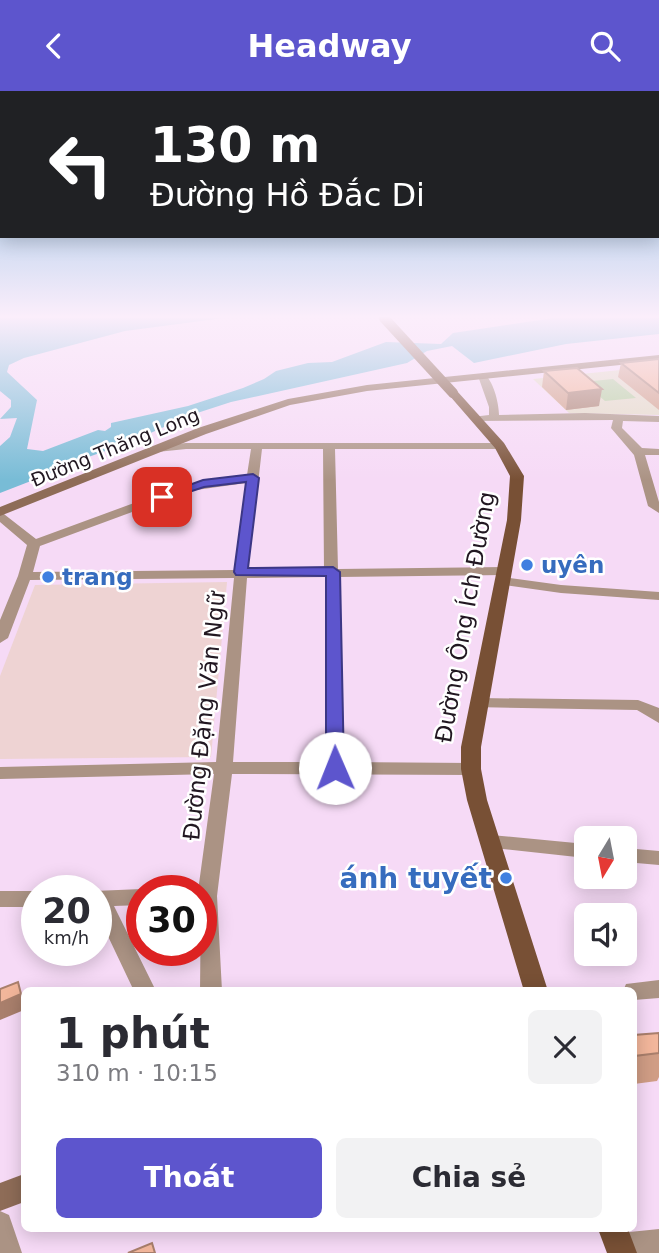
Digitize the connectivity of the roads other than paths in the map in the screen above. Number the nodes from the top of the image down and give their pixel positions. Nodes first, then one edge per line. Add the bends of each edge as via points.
1 (434, 372) edge
2 (520, 372) edge
3 (483, 376) junction
4 (619, 417) junction
5 (485, 419) junction
6 (659, 419) edge
7 (330, 446) junction
8 (500, 446) junction
9 (257, 447) junction
10 (157, 449) junction
11 (636, 451) junction
12 (659, 452) edge
13 (253, 478) junction
14 (659, 509) edge
15 (0, 514) edge
16 (34, 544) junction
17 (241, 572) junction
18 (333, 572) junction
19 (25, 576) junction
20 (503, 576) junction
21 (659, 596) edge
22 (0, 638) edge
23 (479, 703) junction
24 (659, 719) edge
25 (224, 768) junction
26 (335, 768) junction
27 (471, 769) junction
28 (0, 773) edge
29 (491, 842) junction
30 (574, 850) edge
31 (637, 856) edge
32 (659, 858) edge
33 (207, 875) edge
34 (0, 899) edge
35 (21, 899) edge
36 (112, 926) edge
37 (209, 966) edge
38 (143, 987) edge
39 (211, 987) edge
40 (535, 987) edge
41 (659, 989) edge
42 (637, 991) edge
43 (21, 1189) edge
44 (0, 1197) edge
45 (0, 1224) edge
46 (659, 1242) edge
47 (618, 1243) edge
48 (8, 1253) edge

1 - 5 main road, Đường Ông Ích Đường, bridge
2 - 3 street, Đường Thăng Long
3 - 5 street via 494,407
3 - 10 street, Đường Thăng Long via 318,395 239,417
4 - 5 street
4 - 6 street
4 - 11 street via 616,428
5 - 8 main road, Đường Ông Ích Đường
7 - 8 street
7 - 9 street
7 - 18 street
8 - 20 main road, Đường Ông Ích Đường via 517,476 518,493
9 - 10 street
9 - 13 street, Đường Đặng Văn Ngữ
10 - 15 street, Đường Thăng Long
11 - 12 street
11 - 14 street via 654,506
13 - 16 street via 187,488
13 - 17 street, Đường Đặng Văn Ngữ
15 - 16 street
16 - 19 street
17 - 18 street
17 - 19 street
17 - 25 street, Đường Đặng Văn Ngữ
18 - 20 street
18 - 26 street
19 - 22 street
20 - 21 street via 574,591
20 - 23 main road, Đường Ông Ích Đường
23 - 24 street via 638,705
23 - 27 main road, Đường Ông Ích Đường
25 - 26 street
25 - 28 street
25 - 33 street, Đường Đặng Văn Ngữ
26 - 27 street
27 - 29 main road, Đường Ông Ích Đường
29 - 30 street
29 - 40 main road, Đường Ông Ích Đường
31 - 32 street
34 - 35 street
36 - 38 street
37 - 39 street, Đường Đặng Văn Ngữ
41 - 42 street
43 - 44 street
45 - 48 street
46 - 47 street

